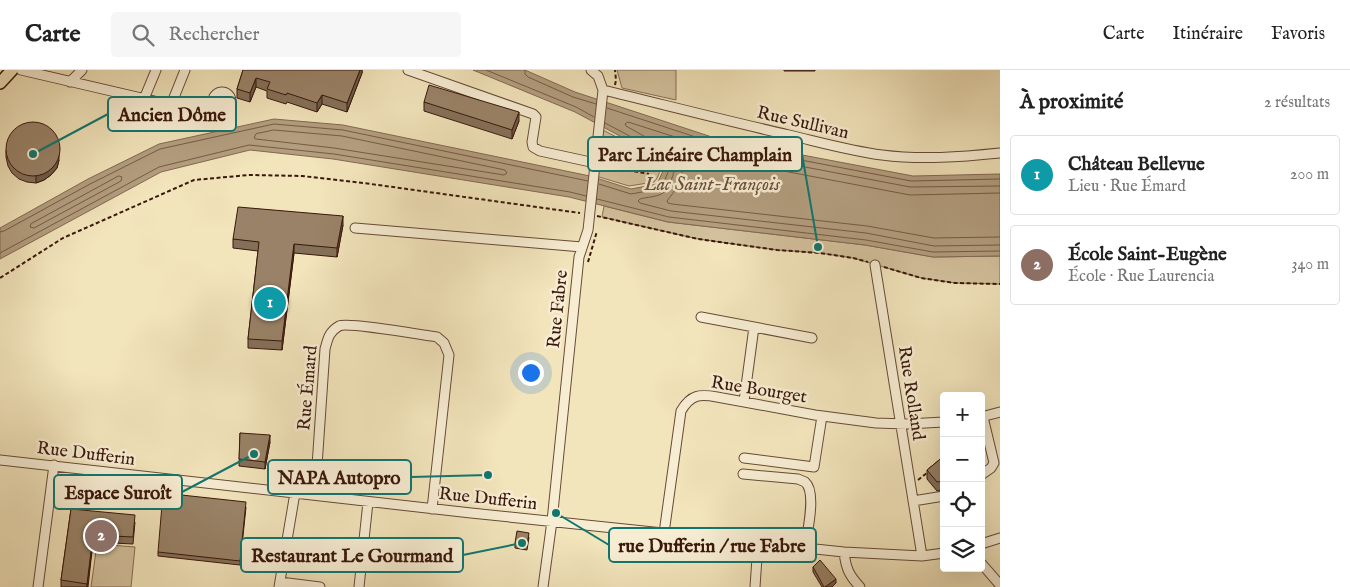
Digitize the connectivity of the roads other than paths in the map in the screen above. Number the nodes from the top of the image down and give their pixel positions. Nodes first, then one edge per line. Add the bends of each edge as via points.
1 (12, 70) edge
2 (21, 70) edge
3 (82, 70) edge
4 (156, 70) edge
5 (185, 70) edge
6 (408, 70) edge
7 (592, 70) edge
8 (70, 82) junction
9 (0, 83) edge
10 (603, 90) junction
11 (144, 99) junction
12 (171, 105) junction
13 (214, 106) dead end
14 (1000, 153) edge
15 (595, 163) junction
16 (355, 228) dead end
17 (582, 248) junction
18 (875, 265) road end
19 (701, 317) dead end
20 (754, 328) junction
21 (812, 338) dead end
22 (744, 401) junction
23 (1000, 412) edge
24 (822, 416) junction
25 (985, 416) edge
26 (940, 422) edge
27 (901, 424) junction
28 (985, 429) edge
29 (744, 458) dead end
30 (0, 460) edge
31 (54, 465) junction
32 (985, 472) edge
33 (743, 474) dead end
34 (295, 493) junction
35 (315, 496) junction
36 (940, 497) edge
37 (913, 501) junction
38 (368, 502) junction
39 (432, 509) junction
40 (552, 521) junction
41 (664, 533) junction
42 (1000, 538) edge
43 (758, 543) junction
44 (985, 543) edge
45 (805, 548) junction
46 (844, 552) junction
47 (940, 554) edge
48 (922, 556) junction
49 (985, 568) edge
50 (280, 585) edge
51 (1000, 585) edge
52 (38, 587) edge
53 (320, 587) edge
54 (359, 587) edge
55 (543, 587) edge
56 (755, 587) edge
57 (860, 587) edge

1 - 9 main road
2 - 8 street
3 - 8 street
4 - 11 street
5 - 12 street
6 - 15 street via 533,114 536,117 534,147
7 - 10 street
8 - 11 street
10 - 14 street, Rue Sullivan via 882,155 924,158
10 - 15 street, Rue Fabre
11 - 12 street
12 - 13 street
15 - 17 street, Rue Fabre via 588,230
16 - 17 street
17 - 40 street, Rue Fabre
18 - 27 street, Rue Rolland
19 - 20 street
20 - 21 street
20 - 22 street
22 - 24 street, Rue Bourget
22 - 41 street, Rue Bourget via 703,395 686,402 681,411
23 - 25 street
24 - 27 street, Rue Bourget
24 - 29 street via 814,467
26 - 27 street, Rue Bourget
27 - 37 street, Rue Rolland
28 - 32 street via 994,464
30 - 31 street, Rue Dufferin
31 - 34 street, Rue Dufferin
31 - 52 street
33 - 45 street via 798,478 805,482 811,502
34 - 35 street, Rue Dufferin
34 - 50 street
35 - 38 street, Rue Dufferin
35 - 39 street, Rue Émard via 325,349 330,333 341,325 364,327 437,337 449,355
36 - 37 street
37 - 48 street, Rue Rolland
38 - 39 street, Rue Dufferin
38 - 54 street
39 - 40 street, Rue Dufferin
40 - 41 street, Rue Dufferin
40 - 55 street, Rue Fabre
41 - 43 street, Rue Dufferin
42 - 44 street
43 - 45 street, Rue Dufferin
43 - 56 street
45 - 46 street, Rue Dufferin
46 - 48 street, Rue Dufferin
46 - 57 street via 847,571
47 - 48 street, Rue Dufferin
49 - 51 street
50 - 53 street

